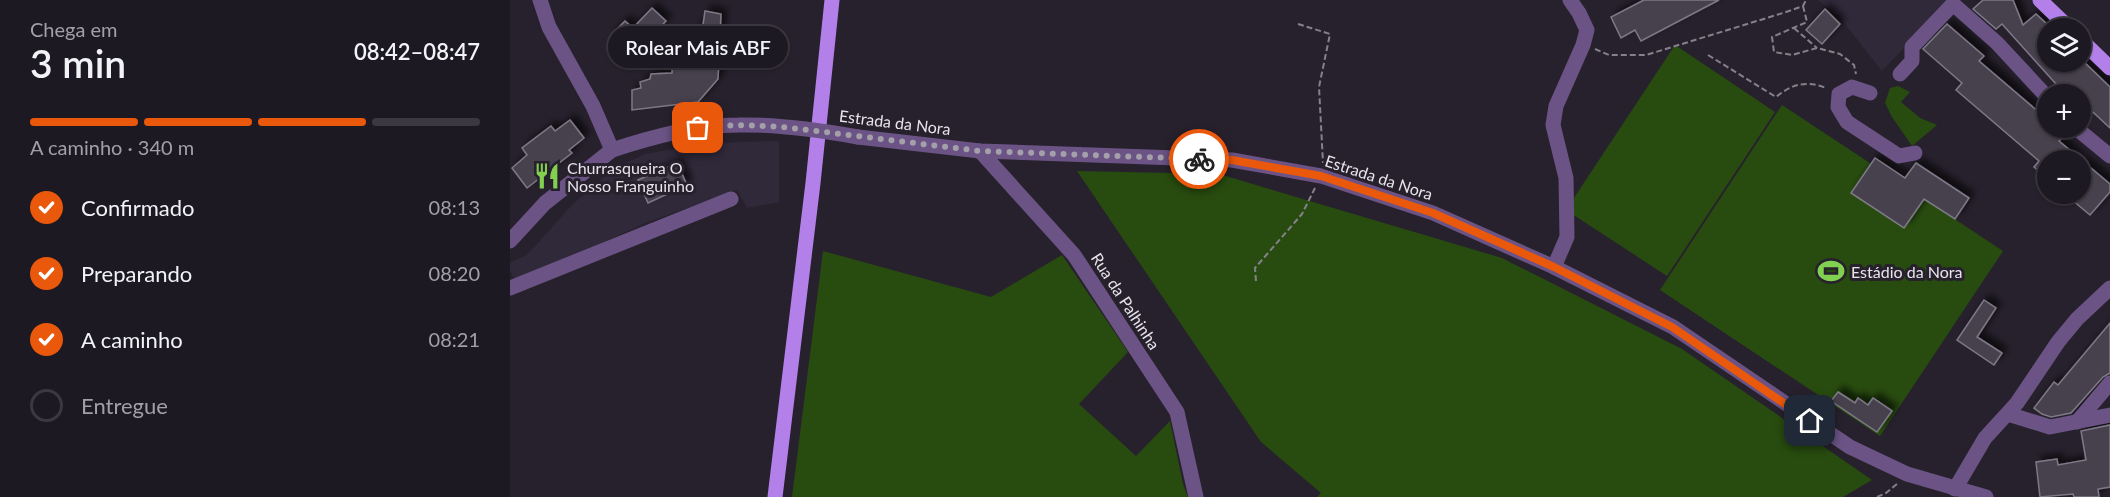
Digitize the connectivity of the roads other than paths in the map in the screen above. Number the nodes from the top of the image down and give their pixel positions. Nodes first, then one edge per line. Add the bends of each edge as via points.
1 (540, 0) edge
2 (832, 0) edge
3 (841, 0) edge
4 (1570, 0) edge
5 (2040, 0) edge
6 (2059, 18) edge
7 (2091, 50) edge
8 (2110, 68) edge
9 (1900, 74) dead end
10 (2037, 86) edge
11 (1870, 93) road end
12 (2088, 138) edge
13 (612, 150) junction
14 (980, 151) junction
15 (1915, 153) dead end
16 (2110, 156) edge
17 (813, 183) junction
18 (731, 199) dead end
19 (510, 240) edge
20 (1554, 267) junction
21 (510, 288) edge
22 (2108, 290) edge
23 (2105, 389) edge
24 (2008, 414) junction
25 (2110, 415) edge
26 (2077, 422) junction
27 (1954, 489) junction
28 (775, 497) edge
29 (1196, 497) edge
30 (1986, 497) edge

1 - 13 street via 549,27 593,106
2 - 17 main road
3 - 17 main road
4 - 20 street via 1587,30 1552,125 1566,178 1568,237
5 - 6 main road
7 - 8 main road
9 - 10 street via 1912,60 1912,47 1953,4
11 - 15 street via 1852,87 1839,94 1838,107 1847,122 1899,156
12 - 16 street
13 - 14 street, Estrada da Nora, bridge via 698,128 738,125 822,131
13 - 19 street, Estrada da Nora via 545,203
14 - 20 street, Estrada da Nora via 1232,160 1321,176 1433,213
14 - 29 street, Rua da Palhinha via 1074,255 1177,412
17 - 28 main road
18 - 21 street
20 - 27 street, Estrada da Nora via 1672,327 1850,447 1907,474
22 - 24 street via 2058,342
23 - 25 street via 2100,407
23 - 26 street
24 - 26 street via 2050,427
24 - 27 street via 1985,438
25 - 26 street
27 - 30 street, Estrada da Nora

